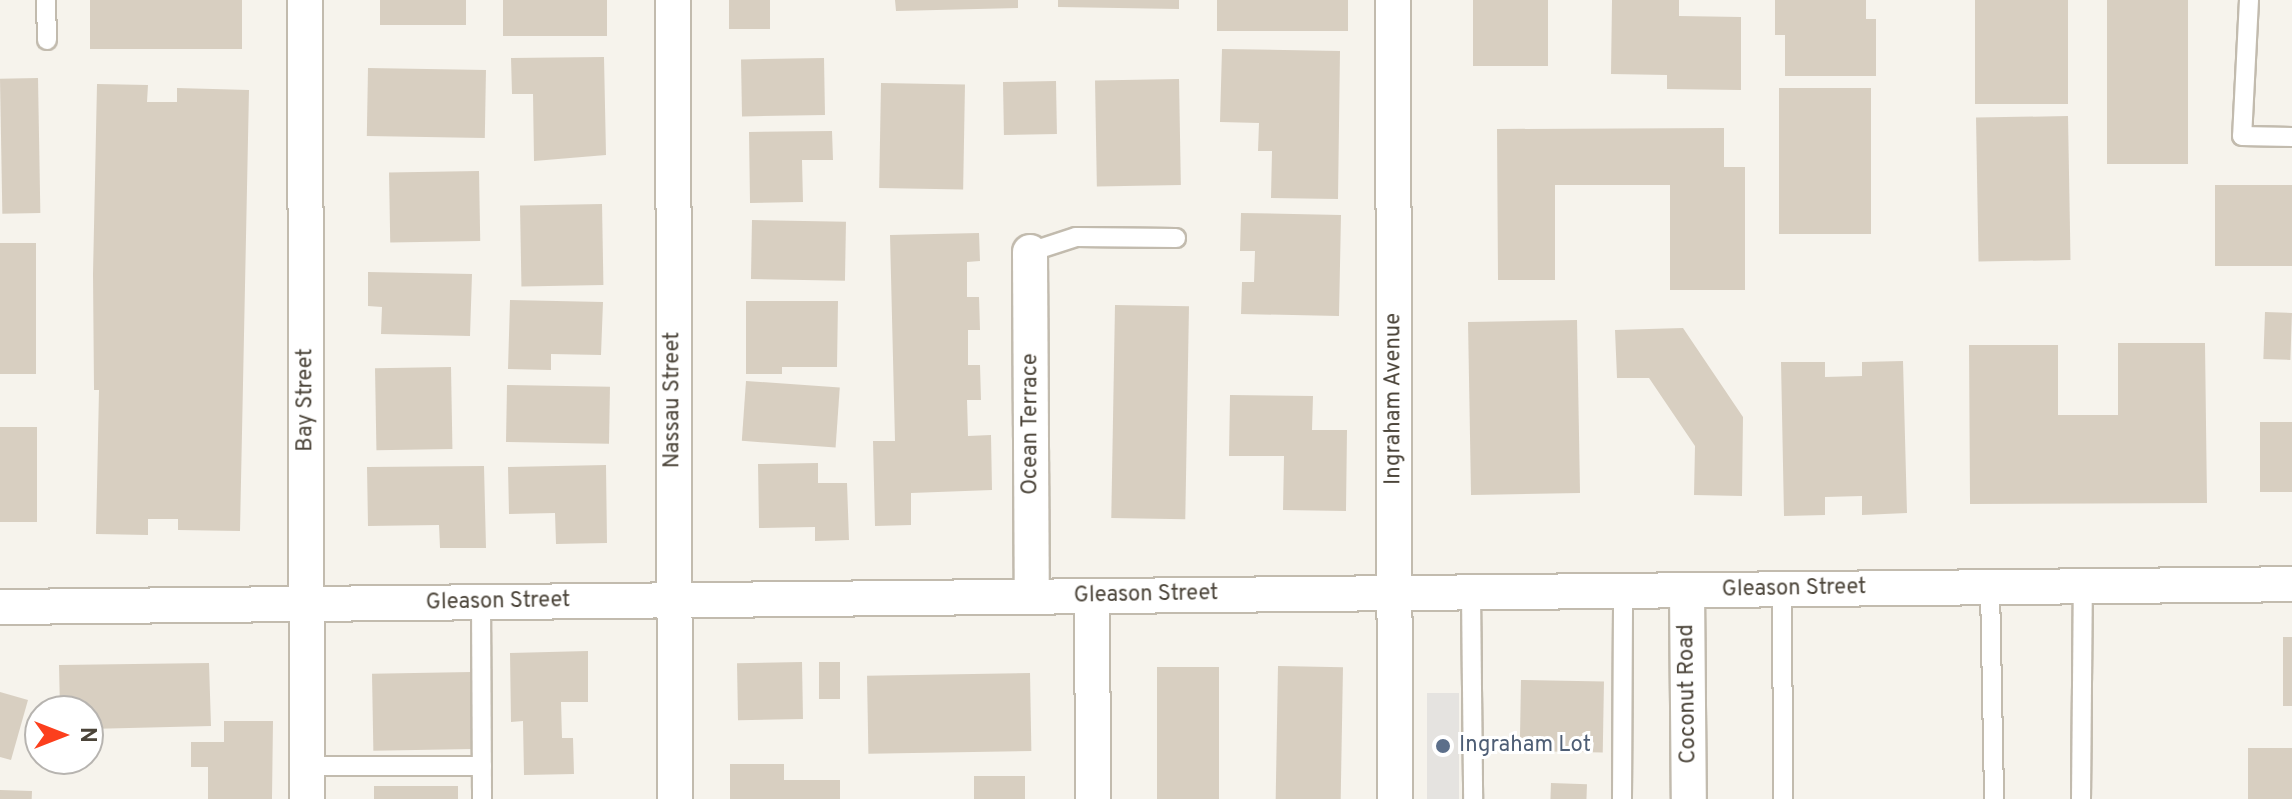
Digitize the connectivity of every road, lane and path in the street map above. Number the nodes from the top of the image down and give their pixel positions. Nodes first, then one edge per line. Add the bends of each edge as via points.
1 (46, 0) edge
2 (305, 0) edge
3 (673, 0) edge
4 (1393, 0) edge
5 (2249, 0) edge
6 (47, 40) dead end
7 (2292, 137) edge
8 (1176, 238) dead end
9 (1030, 252) joint
10 (2292, 584) edge
11 (2083, 586) junction
12 (1990, 587) junction
13 (1782, 589) junction
14 (1623, 590) junction
15 (1687, 590) junction
16 (1471, 592) junction
17 (1395, 593) junction
18 (1092, 596) junction
19 (1032, 597) junction
20 (673, 600) junction
21 (481, 602) junction
22 (306, 604) junction
23 (0, 607) edge
24 (482, 766) junction
25 (306, 782) edge
26 (482, 799) edge
27 (675, 799) edge
28 (1093, 799) edge
29 (1395, 799) edge
30 (1473, 799) edge
31 (1622, 799) edge
32 (1689, 799) edge
33 (1783, 799) edge
34 (1994, 799) edge
35 (2081, 799) edge

1 - 6 lane
2 - 22 street, Bay Street
3 - 20 street, Nassau Street
4 - 17 street, Ingraham Avenue
5 - 7 lane via 2242,136
8 - 9 lane via 1076,237
9 - 19 street, Ocean Terrace
10 - 11 street, Gleason Street
11 - 12 street, Gleason Street
11 - 35 lane
12 - 13 street, Gleason Street
12 - 34 lane
13 - 15 street, Gleason Street
13 - 33 lane
14 - 15 street, Gleason Street
14 - 16 street, Gleason Street
14 - 31 lane
15 - 32 street, Coconut Road
16 - 17 street, Gleason Street
16 - 30 lane
17 - 18 street, Gleason Street
17 - 29 street, Ingraham Avenue
18 - 19 street, Gleason Street
18 - 28 street
19 - 20 street, Gleason Street
20 - 21 street, Gleason Street
20 - 27 street, Nassau Street
21 - 22 street, Gleason Street
21 - 24 lane
22 - 23 street, Gleason Street
22 - 25 street, Bay Street
24 - 25 lane
24 - 26 lane

